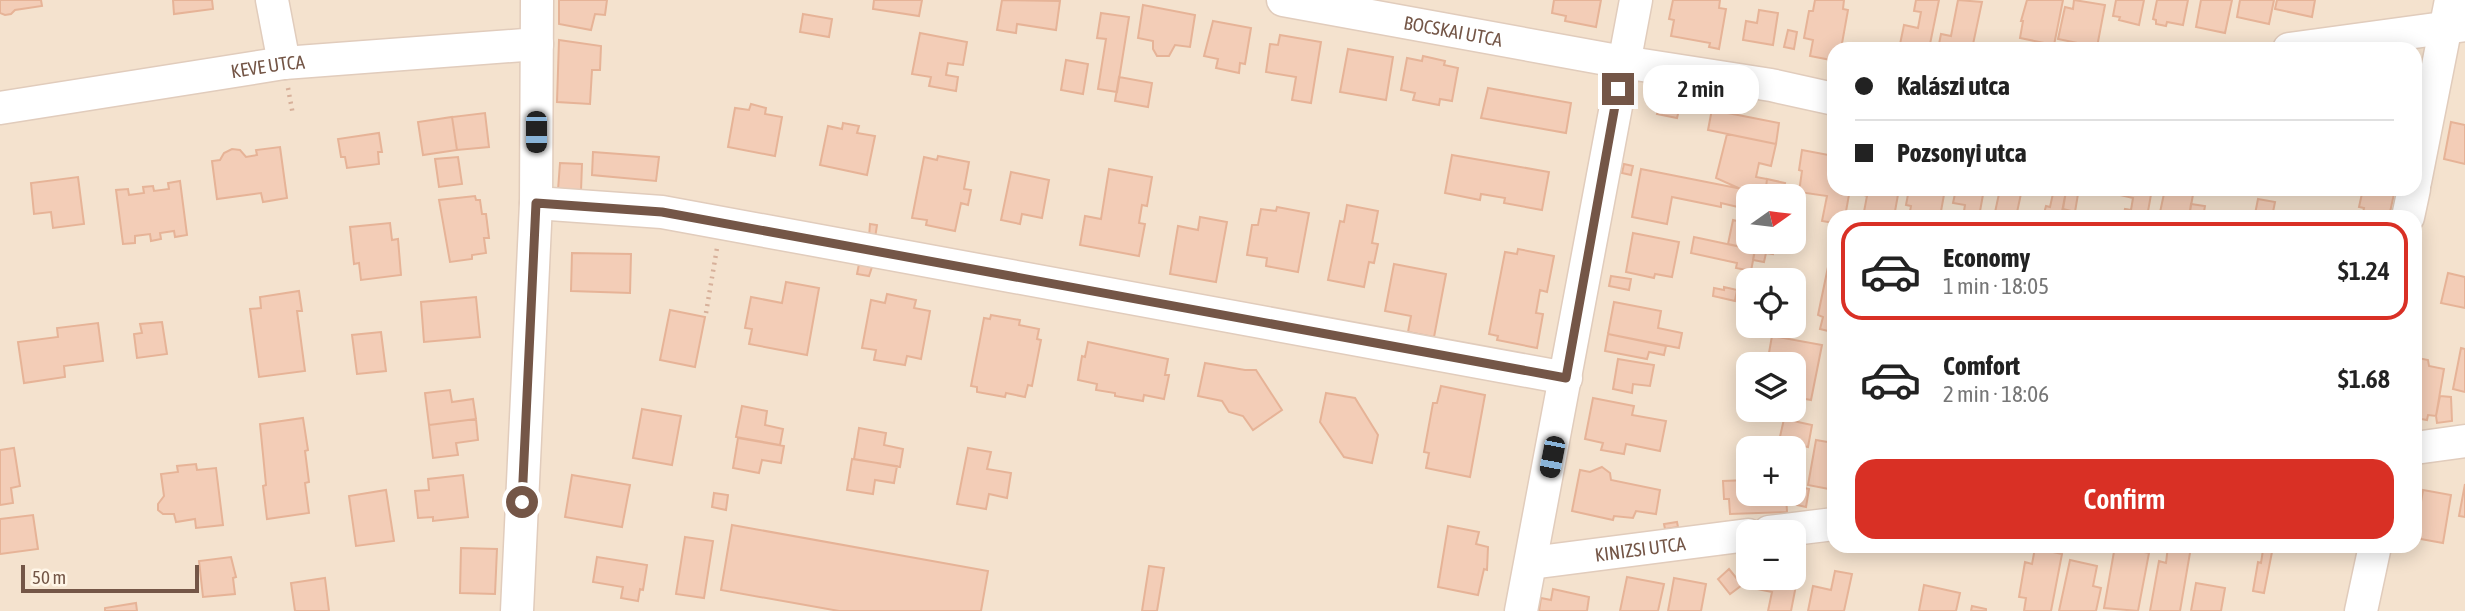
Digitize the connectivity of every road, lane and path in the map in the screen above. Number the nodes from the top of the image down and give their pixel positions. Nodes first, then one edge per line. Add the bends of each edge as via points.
1 (272, 0) edge
2 (537, 0) edge
3 (1283, 0) edge
4 (1636, 0) edge
5 (2454, 17) edge
6 (2325, 42) edge
7 (537, 44) junction
8 (1623, 62) junction
9 (284, 63) junction
10 (1827, 97) edge
11 (0, 108) edge
12 (2422, 152) edge
13 (536, 203) junction
14 (722, 223) junction
15 (706, 313) dead end
16 (1566, 378) junction
17 (2465, 441) edge
18 (2422, 447) edge
19 (1827, 525) edge
20 (1806, 527) edge
21 (1736, 537) edge
22 (2373, 553) edge
23 (1531, 563) junction
24 (518, 611) edge
25 (1521, 611) edge
26 (2361, 611) edge

1 - 9 street
2 - 7 street
3 - 8 street, BOCSKAI UTCA
4 - 8 street
5 - 6 street
5 - 12 street
7 - 9 street, KEVE UTCA
7 - 13 street
8 - 10 street, BOCSKAI UTCA
8 - 16 street
9 - 11 street, KEVE UTCA
13 - 14 street via 662,212
13 - 24 street
14 - 15 path
14 - 16 street
16 - 23 street
17 - 18 street
19 - 20 street
21 - 23 street, KINIZSI UTCA
22 - 26 street
23 - 25 street

